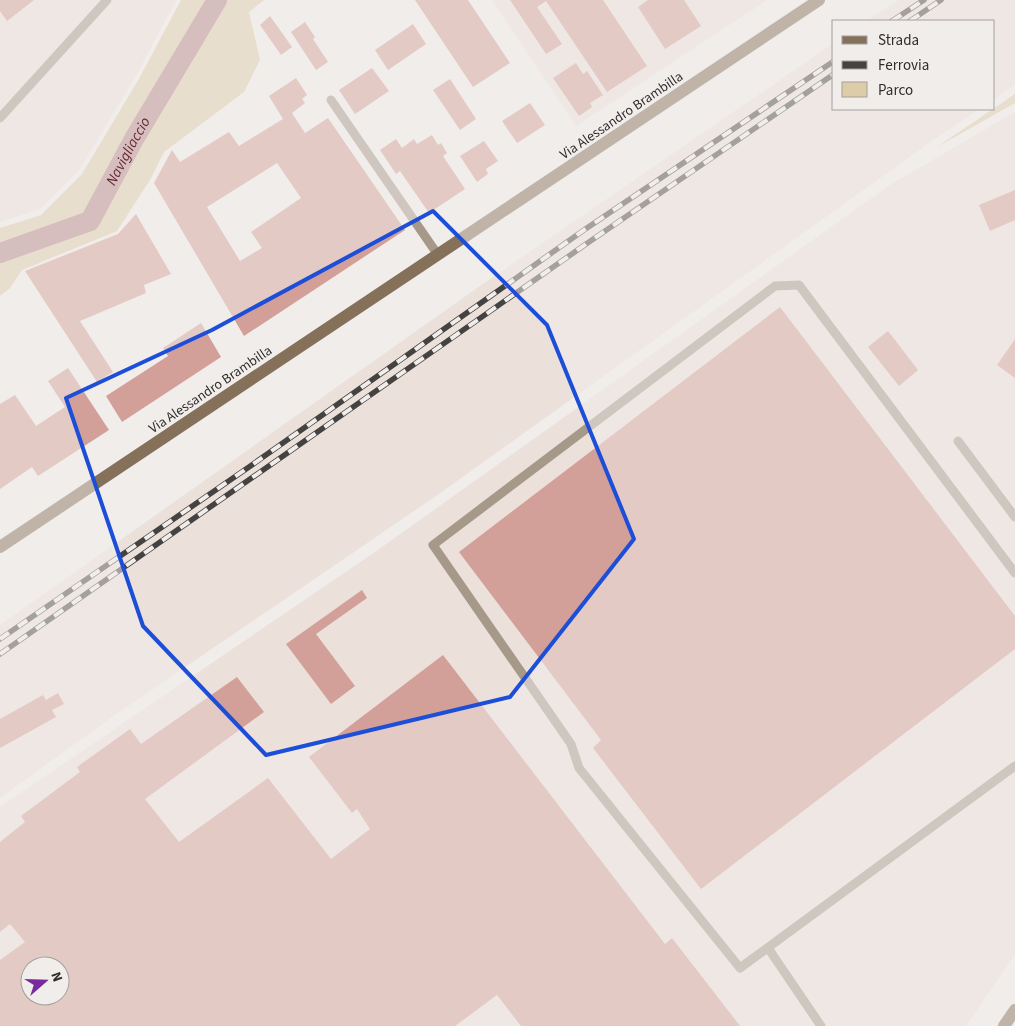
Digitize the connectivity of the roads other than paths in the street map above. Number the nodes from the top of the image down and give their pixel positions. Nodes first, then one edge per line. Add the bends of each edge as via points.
1 (107, 0) edge
2 (820, 0) edge
3 (331, 100) dead end
4 (0, 118) edge
5 (438, 254) junction
6 (958, 441) dead end
7 (1015, 517) edge
8 (0, 548) edge
9 (1015, 573) edge
10 (1015, 766) edge
11 (768, 948) junction
12 (1015, 1010) edge
13 (822, 1026) edge
14 (1004, 1026) edge

1 - 4 lane
2 - 5 main road, Via Alessandro Brambilla
3 - 5 lane
5 - 8 main road, Via Alessandro Brambilla
6 - 7 lane
9 - 11 lane via 799,285 774,286 433,545 571,744 579,768 740,968
10 - 11 lane
11 - 13 lane
12 - 14 main road

